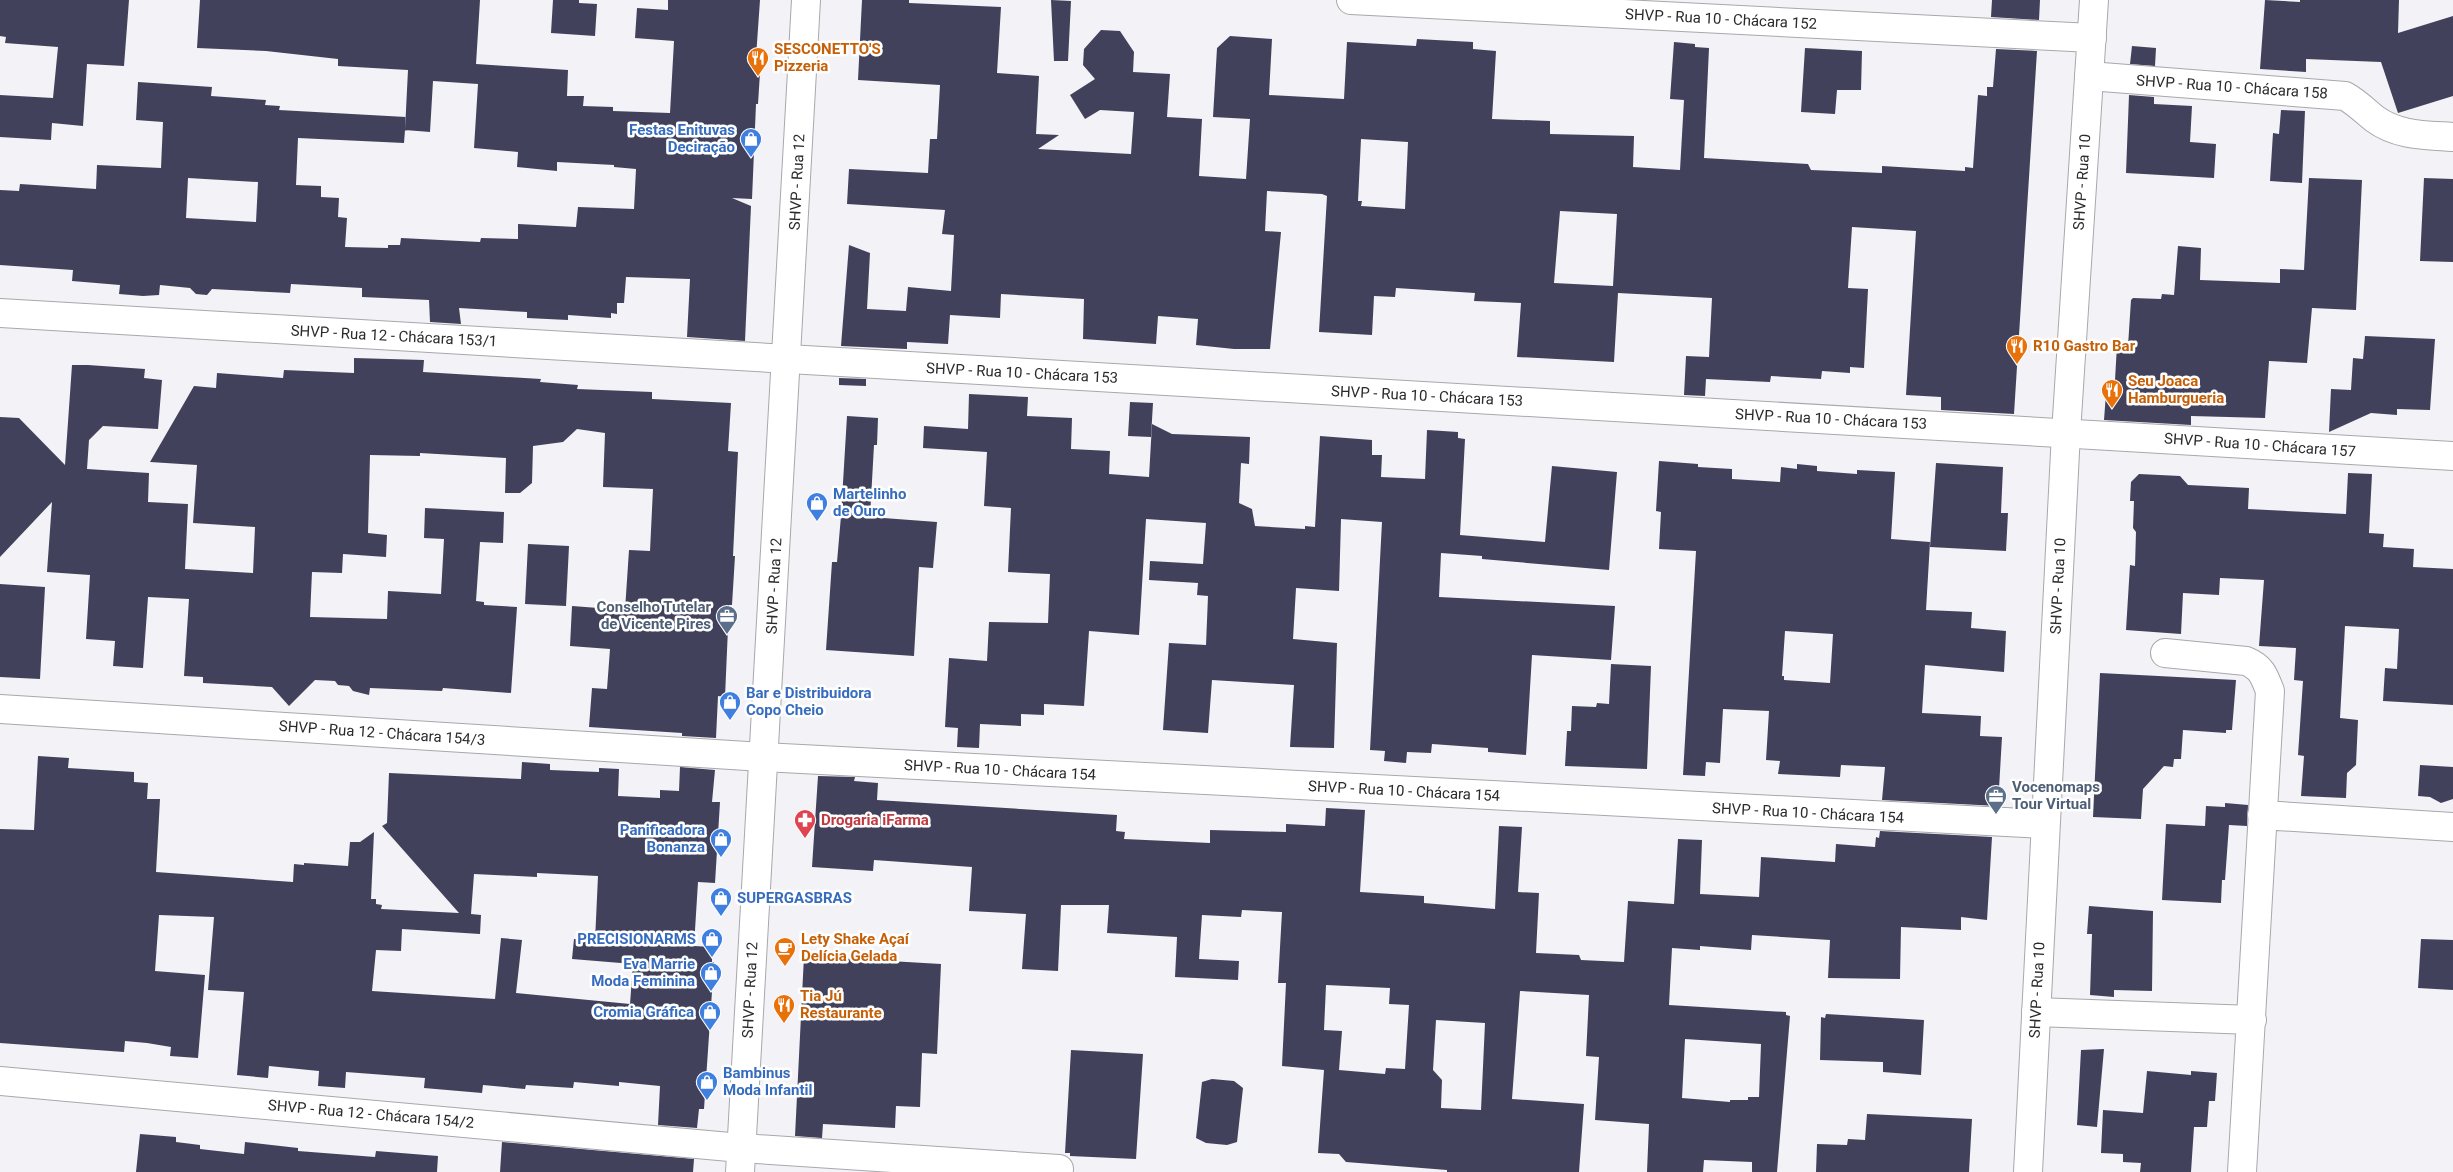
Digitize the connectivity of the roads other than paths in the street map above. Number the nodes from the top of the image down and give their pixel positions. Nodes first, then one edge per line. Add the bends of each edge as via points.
1 (806, 0) edge
2 (1350, 0) edge
3 (2094, 0) edge
4 (2092, 38) junction
5 (2089, 76) junction
6 (2453, 137) edge
7 (0, 313) edge
8 (787, 360) junction
9 (2066, 433) junction
10 (2453, 456) edge
11 (2165, 653) dead end
12 (0, 709) edge
13 (763, 757) junction
14 (2262, 815) junction
15 (2045, 824) junction
16 (2453, 827) edge
17 (2036, 1012) junction
18 (2252, 1020) junction
19 (0, 1081) edge
20 (741, 1160) edge
21 (1059, 1168) dead end
22 (2028, 1172) edge
23 (2242, 1172) edge

1 - 8 street, SHVP - Rua 12
2 - 4 street, SHVP - Rua 10 - Chácara 152
3 - 4 street, SHVP - Rua 10
4 - 5 street, SHVP - Rua 10
5 - 6 street, SHVP - Rua 10 - Chácara 158 via 2344,96 2388,127 2408,134
5 - 9 street, SHVP - Rua 10
7 - 8 street, SHVP - Rua 12 - Chácara 153/1
8 - 9 street, SHVP - Rua 10 - Chácara 153
8 - 13 street, SHVP - Rua 12
9 - 10 street, SHVP - Rua 10 - Chácara 157
9 - 15 street, SHVP - Rua 10
11 - 14 street via 2246,661 2257,665 2264,673 2270,690
12 - 13 street, SHVP - Rua 12 - Chácara 154/3
13 - 15 street, SHVP - Rua 10 - Chácara 154
13 - 20 street, SHVP - Rua 12
14 - 16 street
14 - 18 street
15 - 17 street, SHVP - Rua 10
17 - 18 street
17 - 22 street, SHVP - Rua 10
18 - 23 street
19 - 20 street, SHVP - Rua 12 - Chácara 154/2
20 - 21 street, SHVP - Rua 12 - Chácara 154/2

